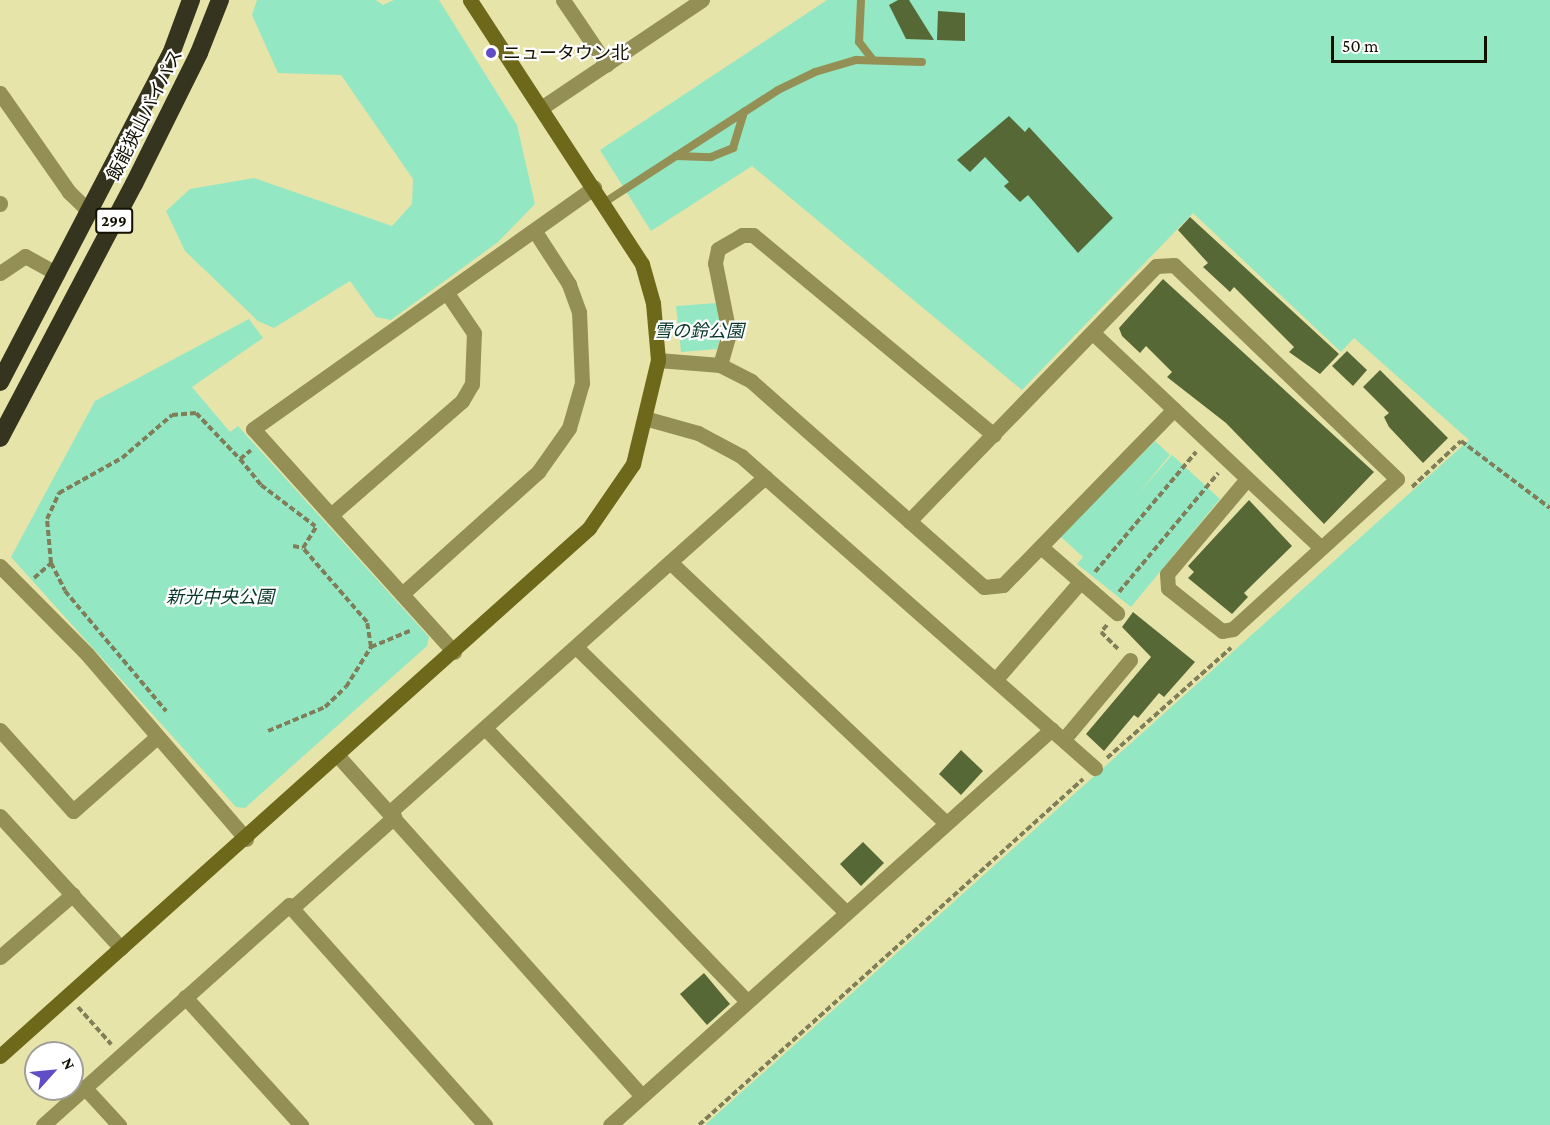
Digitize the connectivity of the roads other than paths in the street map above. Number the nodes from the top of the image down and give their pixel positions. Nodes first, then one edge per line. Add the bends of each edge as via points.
1 (191, 0) edge
2 (220, 0) edge
3 (470, 0) edge
4 (563, 0) edge
5 (702, 0) edge
6 (861, 0) edge
7 (873, 60) junction
8 (922, 62) dead end
9 (607, 65) junction
10 (0, 93) edge
11 (542, 108) junction
12 (744, 112) junction
13 (676, 156) junction
14 (594, 188) junction
15 (605, 202) junction
16 (90, 212) junction
17 (534, 230) junction
18 (0, 272) edge
19 (57, 274) junction
20 (447, 293) junction
21 (1094, 333) junction
22 (658, 360) junction
23 (720, 364) junction
24 (0, 382) edge
25 (1174, 409) junction
26 (648, 419) junction
27 (994, 435) junction
28 (0, 438) edge
29 (765, 477) junction
30 (1247, 479) junction
31 (332, 514) junction
32 (909, 521) junction
33 (1041, 547) junction
34 (1321, 548) junction
35 (670, 562) junction
36 (0, 566) edge
37 (1080, 582) junction
38 (402, 594) junction
39 (1117, 613) road end
40 (576, 646) junction
41 (454, 652) junction
42 (1130, 660) road end
43 (996, 679) junction
44 (486, 729) junction
45 (0, 730) edge
46 (1058, 734) junction
47 (158, 737) junction
48 (338, 756) junction
49 (1095, 768) road end
50 (392, 814) junction
51 (0, 816) edge
52 (945, 822) junction
53 (246, 839) junction
54 (73, 894) junction
55 (292, 908) junction
56 (845, 911) junction
57 (121, 948) junction
58 (0, 957) edge
59 (185, 998) junction
60 (747, 1001) junction
61 (0, 1056) edge
62 (84, 1087) joint
63 (642, 1096) junction
64 (69, 1101) edge
65 (43, 1125) edge
66 (119, 1125) edge
67 (301, 1125) edge
68 (485, 1125) edge
69 (610, 1125) edge

1 - 16 highway, 飯能狭山バイパス / 299 via 171,54
2 - 28 highway, 飯能狭山バイパス / 299 via 134,184
3 - 11 street
4 - 9 street
5 - 9 street
6 - 7 lane via 859,42
7 - 8 lane
7 - 12 lane via 814,72
9 - 11 street
10 - 16 street via 69,192
11 - 14 street
12 - 13 lane
12 - 13 lane via 733,148 711,158
13 - 15 lane
14 - 15 street
14 - 17 street
15 - 22 street via 642,264
16 - 19 highway, 飯能狭山バイパス / 299
17 - 20 street
17 - 38 street via 569,284 579,312 582,383 569,428 538,472
18 - 19 street via 24,256
19 - 24 highway, 飯能狭山バイパス / 299
20 - 31 street via 474,333 477,352 472,384 462,401
20 - 31 street via 253,429
21 - 25 street
21 - 27 street
21 - 34 street via 1156,266 1174,265 1397,479
22 - 23 street
22 - 26 street
23 - 27 street via 729,333 715,263 718,249 742,235 753,236
23 - 32 street via 751,381
25 - 30 street
25 - 33 street
26 - 29 street via 713,439
26 - 41 street via 633,464 589,528
27 - 32 street
29 - 35 street
29 - 43 street
30 - 34 street
30 - 34 street via 1167,574 1168,588 1222,632 1233,629
31 - 38 street
32 - 33 street via 984,587 1003,585
33 - 37 street
35 - 40 street
35 - 52 street
36 - 47 street
37 - 39 street
37 - 43 street
38 - 41 street
40 - 44 street
40 - 56 street
41 - 48 street
42 - 46 street
43 - 46 street
44 - 50 street
44 - 60 street
45 - 47 street via 73,812
46 - 49 street
46 - 52 street
47 - 53 street
48 - 50 street
48 - 53 street
50 - 55 street
50 - 63 street
51 - 54 street
52 - 56 street
53 - 57 street
54 - 57 street
54 - 58 street
55 - 59 street via 289,905
55 - 68 street
56 - 60 street
57 - 61 street
59 - 62 street
59 - 67 street
60 - 63 street
62 - 66 street
63 - 69 street
64 - 65 street

